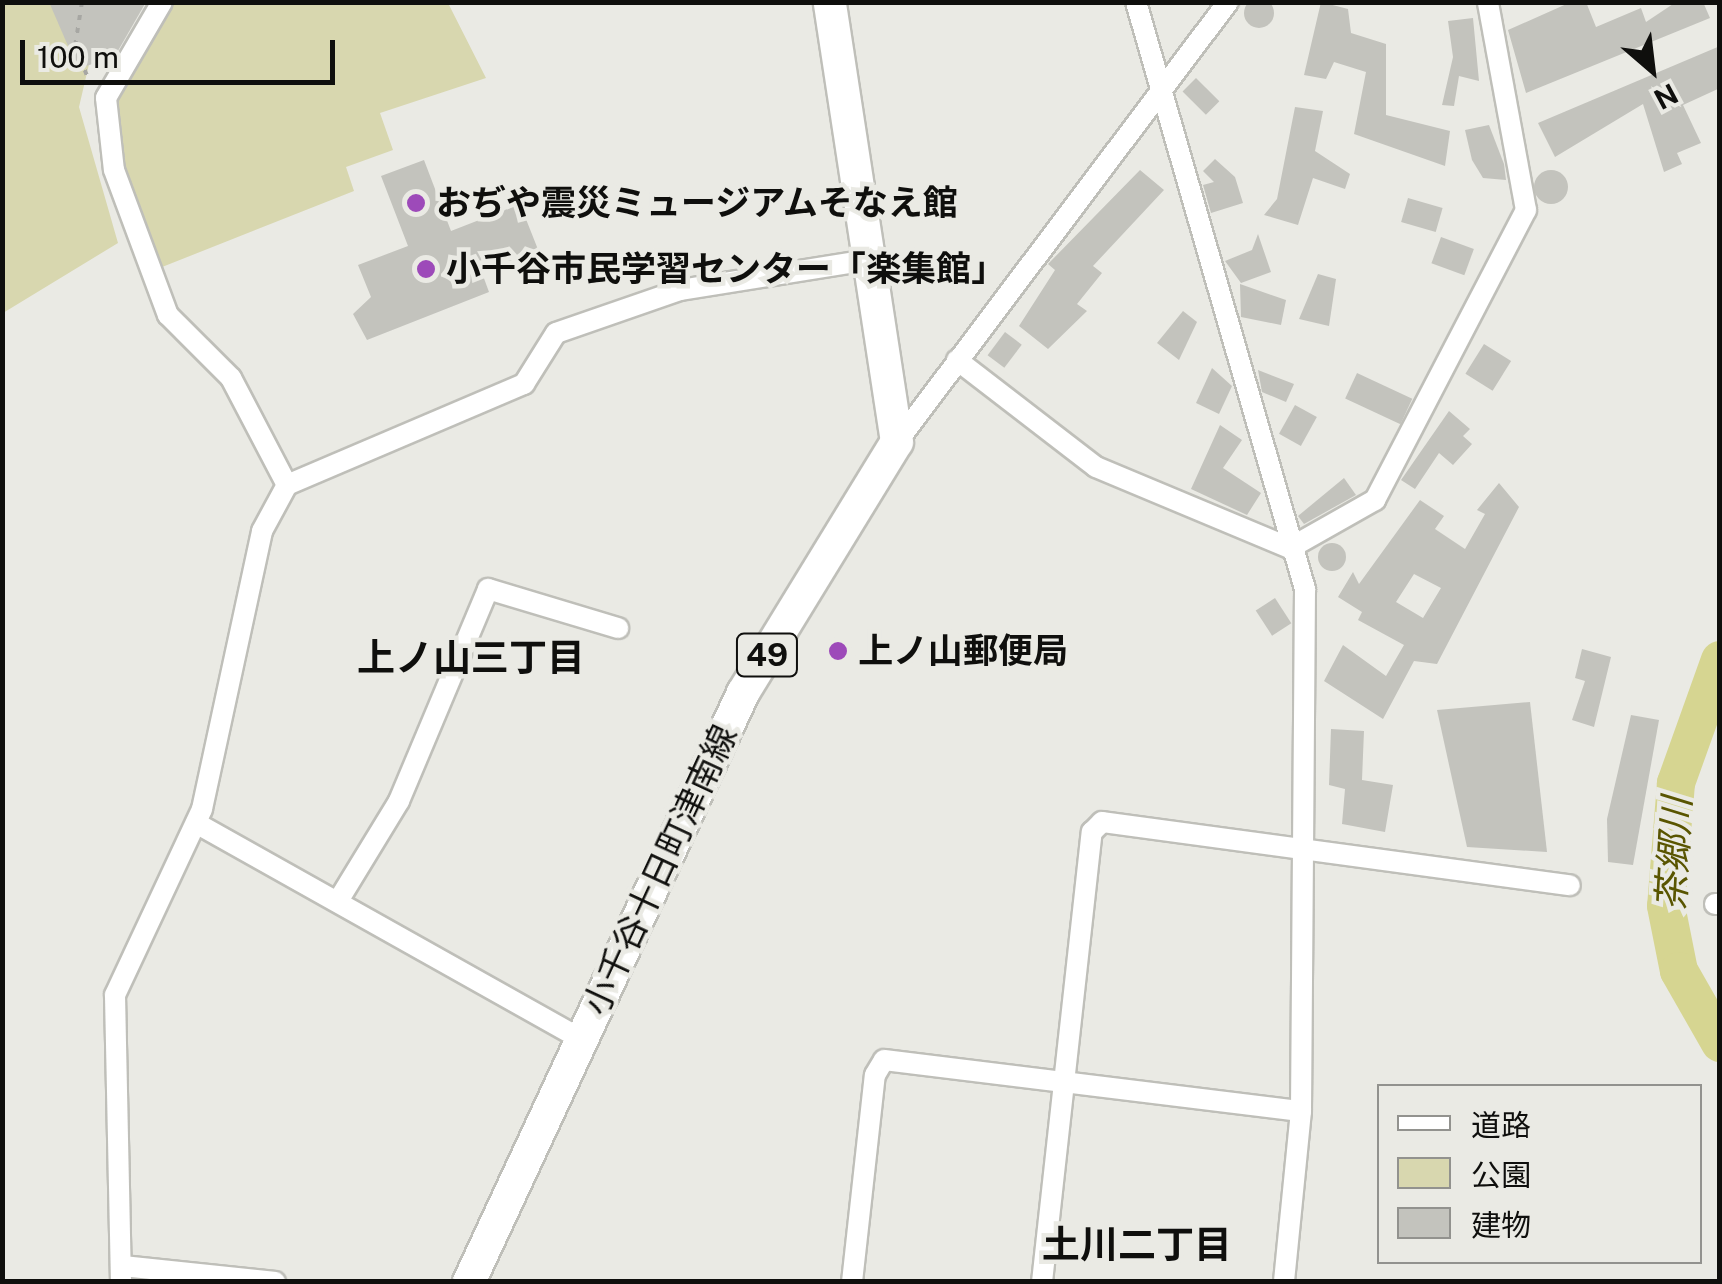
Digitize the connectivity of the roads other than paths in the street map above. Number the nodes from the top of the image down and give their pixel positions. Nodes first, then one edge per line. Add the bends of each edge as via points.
1 (162, 2) edge
2 (830, 2) edge
3 (1136, 2) edge
4 (1228, 2) edge
5 (1488, 2) edge
6 (1158, 88) junction
7 (866, 260) junction
8 (957, 360) junction
9 (897, 442) junction
10 (288, 485) junction
11 (1290, 548) junction
12 (618, 628) dead end
13 (196, 823) junction
14 (1302, 855) junction
15 (1570, 884) dead end
16 (338, 901) junction
17 (581, 1039) junction
18 (1064, 1085) junction
19 (1301, 1111) junction
20 (122, 1274) edge
21 (275, 1282) edge
22 (469, 1282) edge
23 (852, 1282) edge
24 (1042, 1282) edge
25 (1284, 1282) edge

1 - 10 street via 106,98 114,170 168,315 230,378
2 - 7 main road
3 - 6 street
4 - 6 street
5 - 11 street via 1526,210 1374,500
6 - 8 street
6 - 11 street
7 - 9 main road
7 - 10 street via 680,290 556,332 524,384
8 - 9 street
8 - 11 street via 1096,467
9 - 17 main road, 小千谷十日町津南線 / 49 via 743,693
10 - 13 street via 262,531
11 - 14 street via 1305,589
12 - 16 street via 488,589 398,801
13 - 16 street
13 - 20 street via 115,995
14 - 15 street
14 - 18 street via 1102,822 1092,832
14 - 19 street
16 - 17 street
17 - 22 main road, 小千谷十日町津南線 / 49
18 - 19 street
18 - 23 street via 884,1060 875,1075
18 - 24 street
19 - 25 street
20 - 21 street

